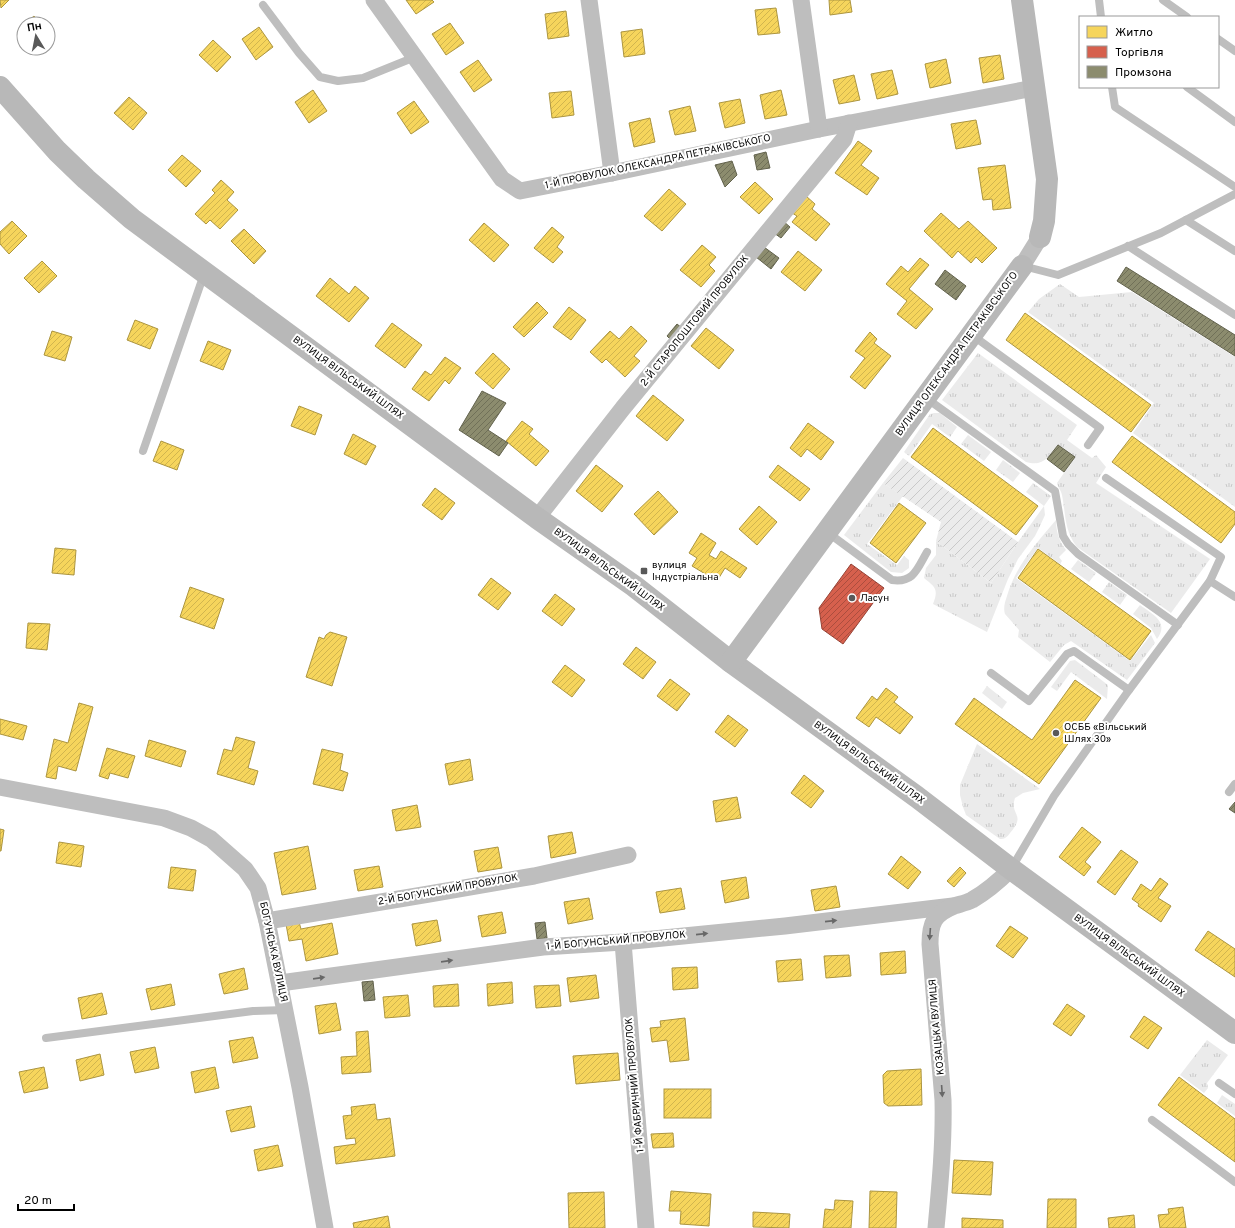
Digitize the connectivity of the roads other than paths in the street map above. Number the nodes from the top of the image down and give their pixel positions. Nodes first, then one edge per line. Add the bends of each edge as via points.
1 (374, 0) edge
2 (589, 0) edge
3 (801, 0) edge
4 (1022, 0) edge
5 (1099, 0) edge
6 (1163, 0) edge
7 (263, 5) dead end
8 (1102, 16) edge
9 (1186, 16) edge
10 (1219, 40) edge
11 (1235, 51) edge
12 (415, 57) junction
13 (0, 87) edge
14 (1034, 88) junction
15 (1112, 88) edge
16 (1188, 88) edge
17 (1235, 122) edge
18 (849, 123) junction
19 (818, 129) junction
20 (612, 173) junction
21 (1235, 187) edge
22 (1235, 194) edge
23 (1186, 220) junction
24 (1040, 237) joint
25 (1128, 246) junction
26 (1235, 251) edge
27 (1022, 266) junction
28 (204, 273) junction
29 (1235, 315) edge
30 (971, 334) junction
31 (925, 397) junction
32 (1088, 445) dead end
33 (142, 451) dead end
34 (1106, 478) dead end
35 (538, 518) junction
36 (827, 531) junction
37 (927, 552) dead end
38 (1210, 581) junction
39 (1235, 598) edge
40 (1178, 625) junction
41 (731, 662) junction
42 (991, 673) dead end
43 (1129, 690) junction
44 (1235, 784) edge
45 (0, 787) edge
46 (1229, 792) dead end
47 (628, 855) dead end
48 (1011, 870) junction
49 (953, 906) junction
50 (267, 921) junction
51 (623, 942) junction
52 (280, 983) junction
53 (285, 1010) junction
54 (1235, 1033) edge
55 (46, 1038) dead end
56 (1219, 1083) dead end
57 (1235, 1094) edge
58 (1152, 1120) dead end
59 (1235, 1182) edge
60 (325, 1228) edge
61 (646, 1228) edge
62 (936, 1228) edge

1 - 12 street, 1-Й ПРОВУЛОК ОЛЕКСАНДРА ПЕТРАКІВСЬКОГО
2 - 20 street
3 - 19 street
4 - 14 street, ВУЛИЦЯ ОЛЕКСАНДРА ПЕТРАКІВСЬКОГО
5 - 8 lane
6 - 9 lane
7 - 12 lane via 320,77 338,81 364,78
10 - 11 lane
12 - 20 street, 1-Й ПРОВУЛОК ОЛЕКСАНДРА ПЕТРАКІВСЬКОГО via 502,179 520,191
13 - 28 street, ВУЛИЦЯ ВІЛЬСЬКИЙ ШЛЯХ via 86,180 132,219
14 - 18 street, 1-Й ПРОВУЛОК ОЛЕКСАНДРА ПЕТРАКІВСЬКОГО
14 - 24 street, ВУЛИЦЯ ОЛЕКСАНДРА ПЕТРАКІВСЬКОГО via 1047,180 1044,221
15 - 21 lane via 1115,107
16 - 17 lane
18 - 19 street, 1-Й ПРОВУЛОК ОЛЕКСАНДРА ПЕТРАКІВСЬКОГО
18 - 35 street, 2-Й СТАРОПОШТОВИЙ ПРОВУЛОК via 844,139 623,408
19 - 20 street, 1-Й ПРОВУЛОК ОЛЕКСАНДРА ПЕТРАКІВСЬКОГО
22 - 23 lane
23 - 25 lane
23 - 26 lane
24 - 27 street, ВУЛИЦЯ ОЛЕКСАНДРА ПЕТРАКІВСЬКОГО
25 - 27 lane via 1058,276
25 - 29 lane
27 - 30 street, ВУЛИЦЯ ОЛЕКСАНДРА ПЕТРАКІВСЬКОГО
28 - 33 lane
28 - 35 street, ВУЛИЦЯ ВІЛЬСЬКИЙ ШЛЯХ
30 - 31 street, ВУЛИЦЯ ОЛЕКСАНДРА ПЕТРАКІВСЬКОГО
30 - 32 lane via 1100,428
31 - 36 street, ВУЛИЦЯ ОЛЕКСАНДРА ПЕТРАКІВСЬКОГО
31 - 40 lane via 1055,491 1063,536 1068,544 1078,554
34 - 38 lane via 1221,557
35 - 41 street, ВУЛИЦЯ ВІЛЬСЬКИЙ ШЛЯХ via 634,586
36 - 37 lane via 892,580 906,580 913,576
36 - 41 street, ВУЛИЦЯ ОЛЕКСАНДРА ПЕТРАКІВСЬКОГО
38 - 39 lane
38 - 40 lane
40 - 43 lane
41 - 48 street, ВУЛИЦЯ ВІЛЬСЬКИЙ ШЛЯХ
42 - 43 lane via 1029,701 1067,654 1074,651
43 - 48 lane via 1054,796
44 - 46 lane
45 - 50 street, БОГУНСЬКА ВУЛИЦЯ via 164,818 191,828 210,839 245,869 258,888
47 - 50 street, 2-Й БОГУНСЬКИЙ ПРОВУЛОК via 526,877
48 - 49 street, КОЗАЦЬКА ВУЛИЦЯ via 970,901
48 - 54 street, ВУЛИЦЯ ВІЛЬСЬКИЙ ШЛЯХ
51 -> 49 street, 1-Й БОГУНСЬКИЙ ПРОВУЛОК
49 -> 62 street, КОЗАЦЬКА ВУЛИЦЯ via 939,914 930,930 943,1116
50 - 52 street, БОГУНСЬКА ВУЛИЦЯ
52 -> 51 street, 1-Й БОГУНСЬКИЙ ПРОВУЛОК via 544,948
51 - 61 street, 1-Й ФАБРИЧНИЙ ПРОВУЛОК
52 - 53 street, БОГУНСЬКА ВУЛИЦЯ
53 - 55 lane via 253,1011
53 - 60 street, БОГУНСЬКА ВУЛИЦЯ
56 - 57 lane
58 - 59 lane

